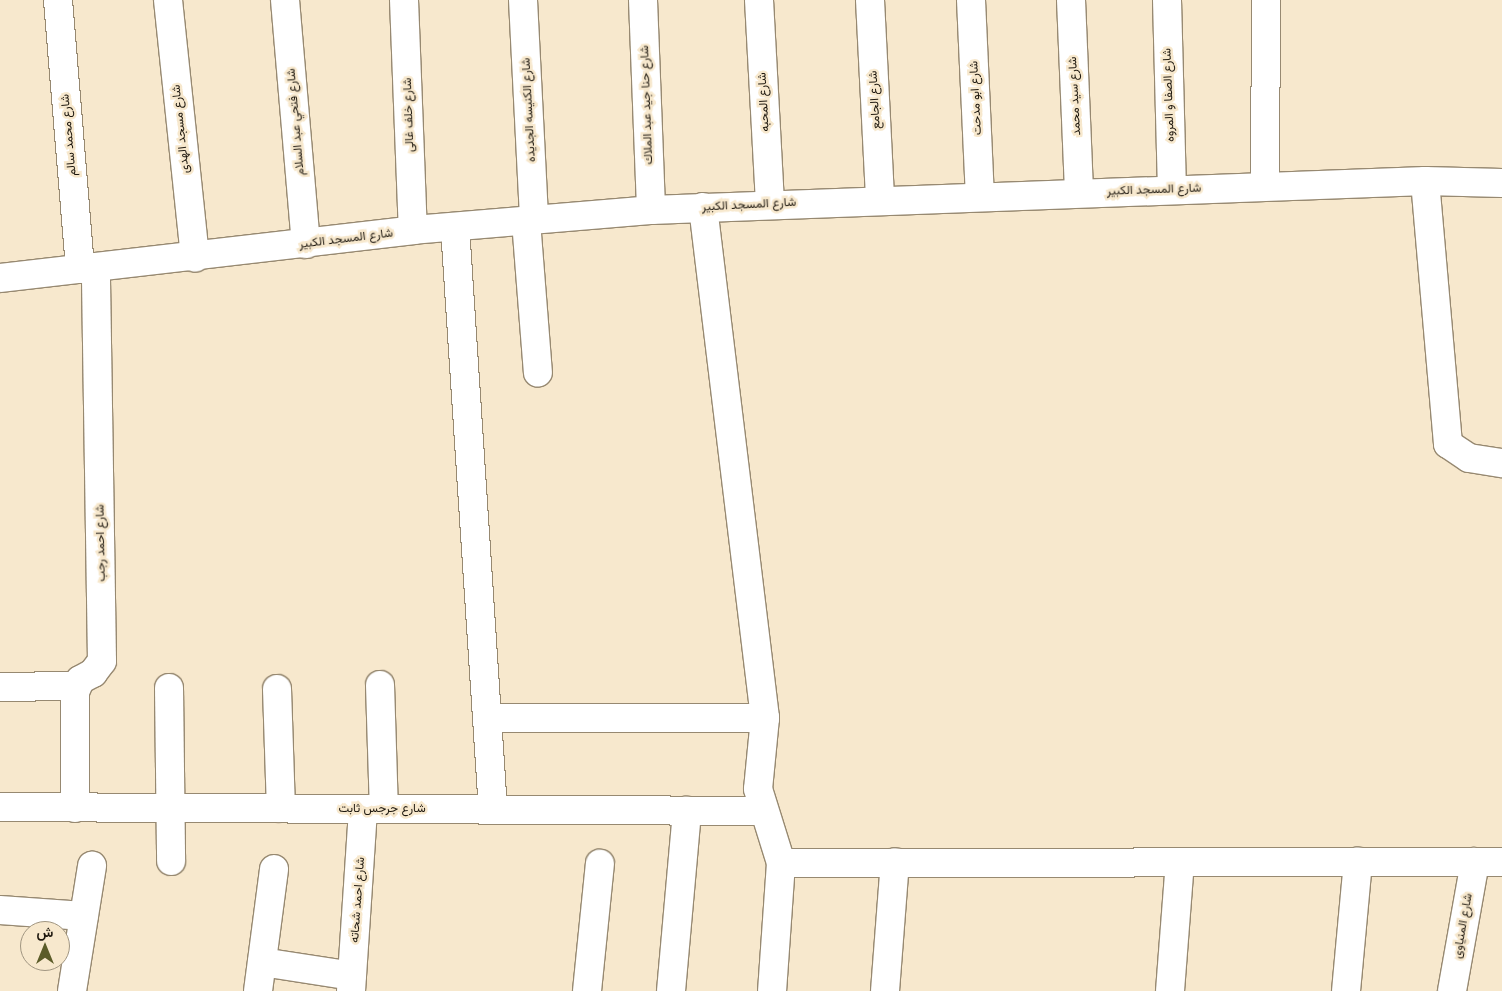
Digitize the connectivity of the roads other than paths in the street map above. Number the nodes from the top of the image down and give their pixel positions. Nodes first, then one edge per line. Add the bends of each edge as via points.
1 (58, 0) edge
2 (168, 0) edge
3 (285, 0) edge
4 (404, 0) edge
5 (523, 0) edge
6 (643, 0) edge
7 (758, 0) edge
8 (870, 0) edge
9 (971, 0) edge
10 (1071, 0) edge
11 (1166, 0) edge
12 (1266, 0) edge
13 (1425, 181) junction
14 (1502, 183) edge
15 (1265, 186) junction
16 (1172, 189) junction
17 (1079, 192) junction
18 (980, 196) junction
19 (880, 200) junction
20 (770, 204) junction
21 (703, 207) junction
22 (652, 210) junction
23 (530, 220) junction
24 (455, 227) junction
25 (414, 230) junction
26 (306, 244) junction
27 (194, 258) junction
28 (88, 268) junction
29 (0, 278) edge
30 (538, 373) dead end
31 (1502, 463) edge
32 (380, 685) dead end
33 (76, 686) junction
34 (0, 687) edge
35 (170, 688) dead end
36 (277, 689) dead end
37 (487, 718) junction
38 (765, 718) junction
39 (0, 807) edge
40 (75, 808) junction
41 (170, 808) junction
42 (281, 808) junction
43 (373, 809) junction
44 (493, 810) junction
45 (687, 810) junction
46 (764, 811) junction
47 (171, 861) dead end
48 (896, 862) junction
49 (1180, 862) junction
50 (1358, 862) junction
51 (1475, 862) junction
52 (1502, 862) edge
53 (781, 863) junction
54 (600, 864) dead end
55 (92, 866) dead end
56 (274, 869) dead end
57 (0, 910) edge
58 (84, 916) junction
59 (262, 962) junction
60 (351, 983) edge
61 (72, 991) edge
62 (258, 991) edge
63 (587, 991) edge
64 (671, 991) edge
65 (772, 991) edge
66 (885, 991) edge
67 (1170, 991) edge
68 (1346, 991) edge
69 (1452, 991) edge

1 - 28 street, شارع محمد سالم
2 - 27 street, شارع مسجد الهدى
3 - 26 street, شارع فتحي عبد السلام
4 - 25 street, شارع خلف غالى
5 - 23 street, شارع الكنيسه الجديده
6 - 22 street, شارع حنا جيد عبد الملاك
7 - 20 street, شارع المحبه
8 - 19 street, شارع الجامع
9 - 18 street, شارع ابو مدحت
10 - 17 street, شارع سيد محمد
11 - 16 street, شارع الصفا و المروه
12 - 15 street
13 - 14 street, شارع المسجد الكبير
13 - 15 street, شارع المسجد الكبير
13 - 31 street via 1448,444 1470,458
15 - 16 street, شارع المسجد الكبير
16 - 17 street, شارع المسجد الكبير
17 - 18 street, شارع المسجد الكبير
18 - 19 street, شارع المسجد الكبير
19 - 20 street, شارع المسجد الكبير
20 - 21 street, شارع المسجد الكبير
21 - 22 street, شارع المسجد الكبير
21 - 38 street
22 - 23 street, شارع المسجد الكبير
23 - 24 street, شارع المسجد الكبير
23 - 30 street, شارع الكنيسه الجديده
24 - 25 street, شارع المسجد الكبير
24 - 37 street
25 - 26 street, شارع المسجد الكبير
26 - 27 street, شارع المسجد الكبير
27 - 28 street, شارع المسجد الكبير
28 - 29 street, شارع المسجد الكبير
28 - 33 street, شارع احمد رجب via 102,661
32 - 43 street, شارع احمد شحاته
33 - 34 street
33 - 40 street
35 - 41 street
36 - 42 street
37 - 38 street
37 - 44 street
38 - 46 street via 758,788
39 - 40 street, شارع جرجس ثابت
40 - 41 street, شارع جرجس ثابت
41 - 42 street, شارع جرجس ثابت
41 - 47 street
42 - 43 street, شارع جرجس ثابت
43 - 44 street, شارع جرجس ثابت
43 - 60 street, شارع احمد شحاته
44 - 45 street, شارع جرجس ثابت
45 - 46 street, شارع جرجس ثابت
45 - 64 street
46 - 53 street
48 - 49 street
48 - 53 street
48 - 66 street
49 - 50 street
49 - 67 street
50 - 51 street
50 - 68 street
51 - 52 street
51 - 69 street, شارع المنياوى
53 - 65 street
54 - 63 street
55 - 58 street
56 - 59 street
57 - 58 street
58 - 61 street
59 - 60 street
59 - 62 street

